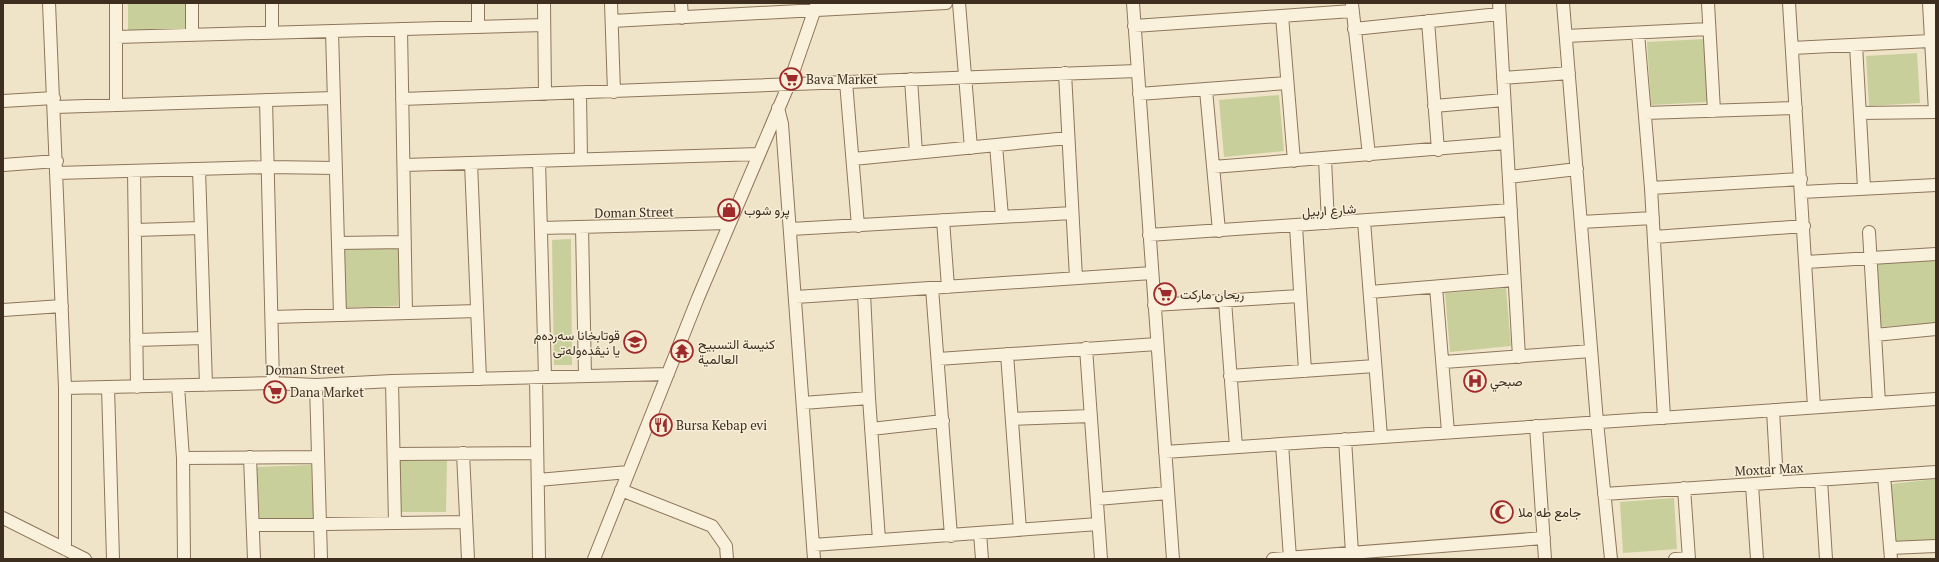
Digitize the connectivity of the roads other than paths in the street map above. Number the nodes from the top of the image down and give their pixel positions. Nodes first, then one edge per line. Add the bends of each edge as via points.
1 (49, 3) edge
2 (116, 3) edge
3 (192, 3) edge
4 (272, 3) edge
5 (478, 3) edge
6 (544, 3) edge
7 (611, 3) edge
8 (681, 3) edge
9 (946, 3) edge
10 (959, 3) edge
11 (1133, 3) edge
12 (1563, 3) edge
13 (1708, 3) edge
14 (1789, 3) edge
15 (1928, 3) edge
16 (816, 7) edge
17 (1352, 7) edge
18 (1499, 9) edge
19 (1282, 16) junction
20 (682, 18) junction
21 (612, 21) junction
22 (1428, 21) junction
23 (544, 25) junction
24 (1134, 26) junction
25 (478, 27) junction
26 (401, 29) junction
27 (1354, 29) junction
28 (1709, 29) junction
29 (332, 31) junction
30 (272, 33) junction
31 (1638, 33) junction
32 (192, 35) junction
33 (1566, 36) junction
34 (116, 37) junction
35 (1930, 41) junction
36 (1856, 45) junction
37 (1792, 48) junction
38 (1137, 70) junction
39 (1065, 73) junction
40 (1569, 73) junction
41 (966, 77) junction
42 (1503, 78) junction
43 (910, 79) junction
44 (846, 82) junction
45 (1287, 83) junction
46 (789, 84) junction
47 (1206, 90) junction
48 (614, 92) junction
49 (580, 93) junction
50 (545, 94) junction
51 (1139, 94) junction
52 (334, 98) junction
53 (402, 99) junction
54 (266, 100) junction
55 (1504, 100) junction
56 (3, 101) edge
57 (54, 103) junction
58 (116, 105) junction
59 (1434, 106) junction
60 (778, 108) junction
61 (1796, 108) junction
62 (1714, 111) junction
63 (1936, 112) edge
64 (1645, 113) junction
65 (1860, 113) junction
66 (1068, 138) junction
67 (1506, 143) junction
68 (996, 145) junction
69 (971, 148) junction
70 (1438, 150) junction
71 (916, 153) junction
72 (759, 154) junction
73 (1369, 155) junction
74 (853, 159) junction
75 (1325, 159) junction
76 (581, 160) junction
77 (539, 161) junction
78 (1294, 161) junction
79 (471, 163) junction
80 (3, 165) edge
81 (404, 165) junction
82 (57, 167) junction
83 (1213, 167) junction
84 (268, 168) junction
85 (336, 168) junction
86 (1577, 169) junction
87 (199, 170) junction
88 (134, 171) junction
89 (1509, 176) junction
90 (1801, 178) junction
91 (1936, 185) edge
92 (1651, 188) junction
93 (1864, 188) junction
94 (1802, 192) junction
95 (1511, 210) junction
96 (1072, 213) junction
97 (1002, 217) junction
98 (1653, 218) junction
99 (943, 220) junction
100 (1364, 221) junction
101 (1581, 222) junction
102 (1328, 223) junction
103 (728, 224) junction
104 (858, 226) junction
105 (1296, 226) junction
106 (1804, 226) junction
107 (582, 227) junction
108 (201, 228) junction
109 (541, 228) junction
110 (791, 229) junction
111 (135, 230) junction
112 (1218, 231) junction
113 (1869, 232) dead end
114 (1149, 235) junction
115 (1654, 237) junction
116 (405, 242) junction
117 (338, 243) junction
118 (1936, 254) edge
119 (1870, 258) junction
120 (1806, 262) junction
121 (1152, 273) junction
122 (1076, 278) junction
123 (1514, 280) junction
124 (948, 287) junction
125 (1436, 287) junction
126 (932, 288) junction
127 (864, 292) junction
128 (1370, 292) junction
129 (1300, 296) junction
130 (796, 297) junction
131 (1225, 301) junction
132 (1154, 305) junction
133 (62, 306) junction
134 (3, 310) edge
135 (477, 311) junction
136 (406, 313) junction
137 (340, 315) junction
138 (272, 317) junction
139 (1936, 329) edge
140 (1875, 335) junction
141 (204, 338) junction
142 (136, 340) junction
143 (1157, 344) junction
144 (1086, 348) junction
145 (1592, 351) junction
146 (1007, 354) junction
147 (1519, 357) junction
148 (938, 359) junction
149 (1444, 362) junction
150 (1375, 366) junction
151 (1305, 371) junction
152 (668, 374) junction
153 (585, 376) junction
154 (1230, 376) junction
155 (540, 377) junction
156 (480, 379) junction
157 (392, 381) junction
158 (273, 384) junction
159 (206, 385) junction
160 (316, 385) junction
161 (178, 386) junction
162 (108, 387) junction
163 (137, 387) junction
164 (65, 388) junction
165 (869, 398) junction
166 (1936, 399) edge
167 (803, 403) junction
168 (1879, 403) junction
169 (1814, 407) junction
170 (1773, 410) junction
171 (1091, 416) junction
172 (1664, 418) junction
173 (1012, 419) junction
174 (943, 421) junction
175 (1597, 422) junction
176 (1536, 426) junction
177 (871, 429) junction
178 (1448, 432) junction
179 (1381, 437) junction
180 (1345, 440) junction
181 (1282, 444) junction
182 (1236, 447) junction
183 (1165, 452) junction
184 (464, 453) junction
185 (537, 453) junction
186 (394, 454) junction
187 (250, 457) junction
188 (318, 457) junction
189 (183, 458) junction
190 (628, 472) junction
191 (1936, 472) edge
192 (1884, 476) junction
193 (538, 480) junction
194 (1821, 480) junction
195 (1777, 482) junction
196 (1752, 485) junction
197 (1684, 488) junction
198 (621, 490) junction
199 (1168, 493) junction
200 (1604, 494) junction
201 (1097, 499) junction
202 (3, 518) edge
203 (466, 522) junction
204 (395, 523) junction
205 (1098, 524) junction
206 (254, 525) junction
207 (320, 525) junction
208 (1020, 530) junction
209 (980, 533) junction
210 (951, 536) junction
211 (1544, 538) junction
212 (879, 540) junction
213 (813, 545) junction
214 (1936, 546) edge
215 (65, 550) junction
216 (1352, 553) junction
217 (1400, 554) edge
218 (1891, 554) edge
219 (1290, 558) junction
220 (85, 559) edge
221 (113, 559) edge
222 (184, 559) edge
223 (254, 559) edge
224 (322, 559) edge
225 (468, 559) edge
226 (539, 559) edge
227 (594, 559) edge
228 (727, 559) edge
229 (814, 559) edge
230 (982, 559) edge
231 (1101, 559) edge
232 (1172, 559) edge
233 (1272, 559) edge
234 (1545, 559) edge
235 (1610, 559) edge
236 (1675, 559) edge
237 (1689, 559) edge
238 (1757, 559) edge
239 (1826, 559) edge

1 - 57 street
2 - 34 street
3 - 32 street
4 - 30 street
5 - 25 street
6 - 23 street
7 - 21 street
8 - 20 street
9 - 16 street
10 - 41 street
11 - 24 street
12 - 33 street
13 - 28 street
14 - 37 street
15 - 35 street
16 - 20 street
16 - 46 street
17 - 19 street
17 - 27 street
18 - 22 street
18 - 42 street
19 - 24 street
19 - 45 street
20 - 21 street
21 - 48 street
22 - 27 street
22 - 59 street
23 - 25 street
23 - 50 street
24 - 38 street
25 - 26 street
26 - 29 street
26 - 53 street
27 - 73 street
28 - 31 street
28 - 62 street
29 - 30 street
29 - 52 street
30 - 32 street
31 - 33 street
31 - 64 street
32 - 34 street
33 - 40 street
34 - 58 street
35 - 36 street
35 - 63 street
36 - 37 street
36 - 65 street
37 - 61 street
38 - 39 street
38 - 51 street
39 - 41 street
39 - 66 street
40 - 42 street
40 - 86 street
41 - 43 street
41 - 69 street
42 - 55 street
43 - 44 street
43 - 71 street
44 - 46 street
44 - 74 street
45 - 47 street
45 - 78 street
46 - 48 street
46 - 60 street
47 - 51 street
47 - 83 street
48 - 49 street
49 - 50 street
49 - 76 street
50 - 53 street
51 - 114 street
52 - 54 street
52 - 85 street
53 - 81 street
54 - 58 street
54 - 84 street
55 - 59 street
55 - 67 street
56 - 57 street
57 - 58 street
57 - 82 street
59 - 70 street
60 - 72 street
60 - 110 street via 782,124
61 - 62 street
61 - 90 street
62 - 64 street
63 - 65 street
64 - 92 street
65 - 93 street
66 - 68 street
66 - 96 street
67 - 70 street
67 - 89 street
68 - 69 street
68 - 97 street
69 - 71 street
70 - 73 street
71 - 74 street
72 - 76 street
72 - 103 street
73 - 75 street
74 - 104 street
75 - 78 street
75 - 102 street
76 - 77 street
77 - 79 street
77 - 109 street
78 - 83 street
79 - 81 street
79 - 135 street
80 - 82 street
81 - 116 street
82 - 88 street
82 - 133 street
83 - 112 street
84 - 85 street
84 - 87 street
84 - 138 street
85 - 117 street
86 - 89 street
86 - 101 street
87 - 88 street
87 - 108 street
88 - 111 street
89 - 95 street
90 - 92 street
90 - 94 street
91 - 93 street
92 - 98 street
93 - 94 street
94 - 106 street
95 - 100 street, شارع اربيل
95 - 123 street
96 - 97 street
96 - 122 street
97 - 99 street
98 - 101 street
98 - 115 street
99 - 104 street
99 - 124 street
100 - 102 street, شارع اربيل
100 - 128 street
101 - 145 street
102 - 105 street, شارع اربيل
103 - 107 street, Doman Street
103 - 152 street
104 - 110 street
105 - 112 street, شارع اربيل
105 - 129 street
106 - 115 street
106 - 120 street
107 - 109 street, Doman Street
107 - 153 street
108 - 111 street
108 - 141 street
109 - 155 street
110 - 130 street
111 - 142 street
112 - 114 street, شارع اربيل
113 - 119 street
114 - 121 street
115 - 172 street
116 - 117 street
116 - 136 street
117 - 137 street
118 - 119 street
119 - 120 street
119 - 140 street
120 - 169 street
121 - 122 street
121 - 132 street
122 - 124 street
123 - 125 street
123 - 147 street
124 - 126 street
125 - 128 street
125 - 149 street
126 - 127 street
126 - 148 street
127 - 130 street
127 - 165 street
128 - 150 street
129 - 131 street
129 - 151 street
130 - 167 street
131 - 132 street
131 - 154 street
132 - 143 street
133 - 134 street
133 - 164 street
135 - 136 street
135 - 156 street
136 - 137 street
137 - 138 street
138 - 158 street
139 - 140 street
140 - 168 street
141 - 142 street
141 - 159 street
142 - 163 street
143 - 144 street
143 - 183 street
144 - 146 street
144 - 171 street
145 - 147 street
145 - 175 street
146 - 148 street
146 - 173 street
147 - 149 street
148 - 174 street
149 - 178 street
150 - 151 street
150 - 179 street
151 - 154 street
152 - 153 street, Doman Street
152 - 190 street
153 - 155 street, Doman Street
154 - 182 street
155 - 156 street, Doman Street
155 - 185 street
156 - 157 street, Doman Street
157 - 160 street, Doman Street
157 - 186 street
158 - 159 street, Doman Street
158 - 160 street, Doman Street
159 - 161 street, Doman Street
160 - 188 street
161 - 163 street, Doman Street
161 - 189 street
162 - 163 street, Doman Street
162 - 164 street, Doman Street
162 - 221 street
164 - 215 street
165 - 167 street
165 - 177 street
166 - 168 street
167 - 213 street
168 - 169 street
169 - 170 street
170 - 172 street
170 - 195 street
171 - 173 street
171 - 201 street
172 - 175 street
173 - 208 street
174 - 177 street
174 - 210 street
175 - 176 street
175 - 200 street
176 - 178 street
176 - 211 street
177 - 212 street
178 - 179 street
179 - 180 street
180 - 181 street
180 - 216 street
181 - 182 street
181 - 219 street
182 - 183 street
183 - 199 street
184 - 185 street
184 - 186 street
184 - 203 street
185 - 193 street
186 - 204 street
187 - 188 street
187 - 189 street
187 - 206 street
188 - 207 street
189 - 222 street
190 - 193 street
190 - 198 street
191 - 192 street, Moxtar Max
192 - 194 street, Moxtar Max
192 - 218 street
193 - 226 street
194 - 195 street, Moxtar Max
194 - 239 street
195 - 196 street, Moxtar Max
196 - 197 street, Moxtar Max
196 - 238 street
197 - 200 street, Moxtar Max
197 - 237 street
198 - 227 street
198 - 228 street via 712,526 726,546
199 - 201 street
199 - 232 street
200 - 235 street
201 - 205 street
202 - 215 street
203 - 204 street
203 - 225 street
204 - 207 street
205 - 208 street
205 - 231 street
206 - 207 street
206 - 223 street
207 - 224 street
208 - 209 street
209 - 210 street
209 - 230 street
210 - 212 street
211 - 217 street
211 - 234 street
212 - 213 street
213 - 229 street
214 - 218 street
215 - 220 street
216 - 217 street
216 - 219 street
219 - 233 street
236 - 237 street

